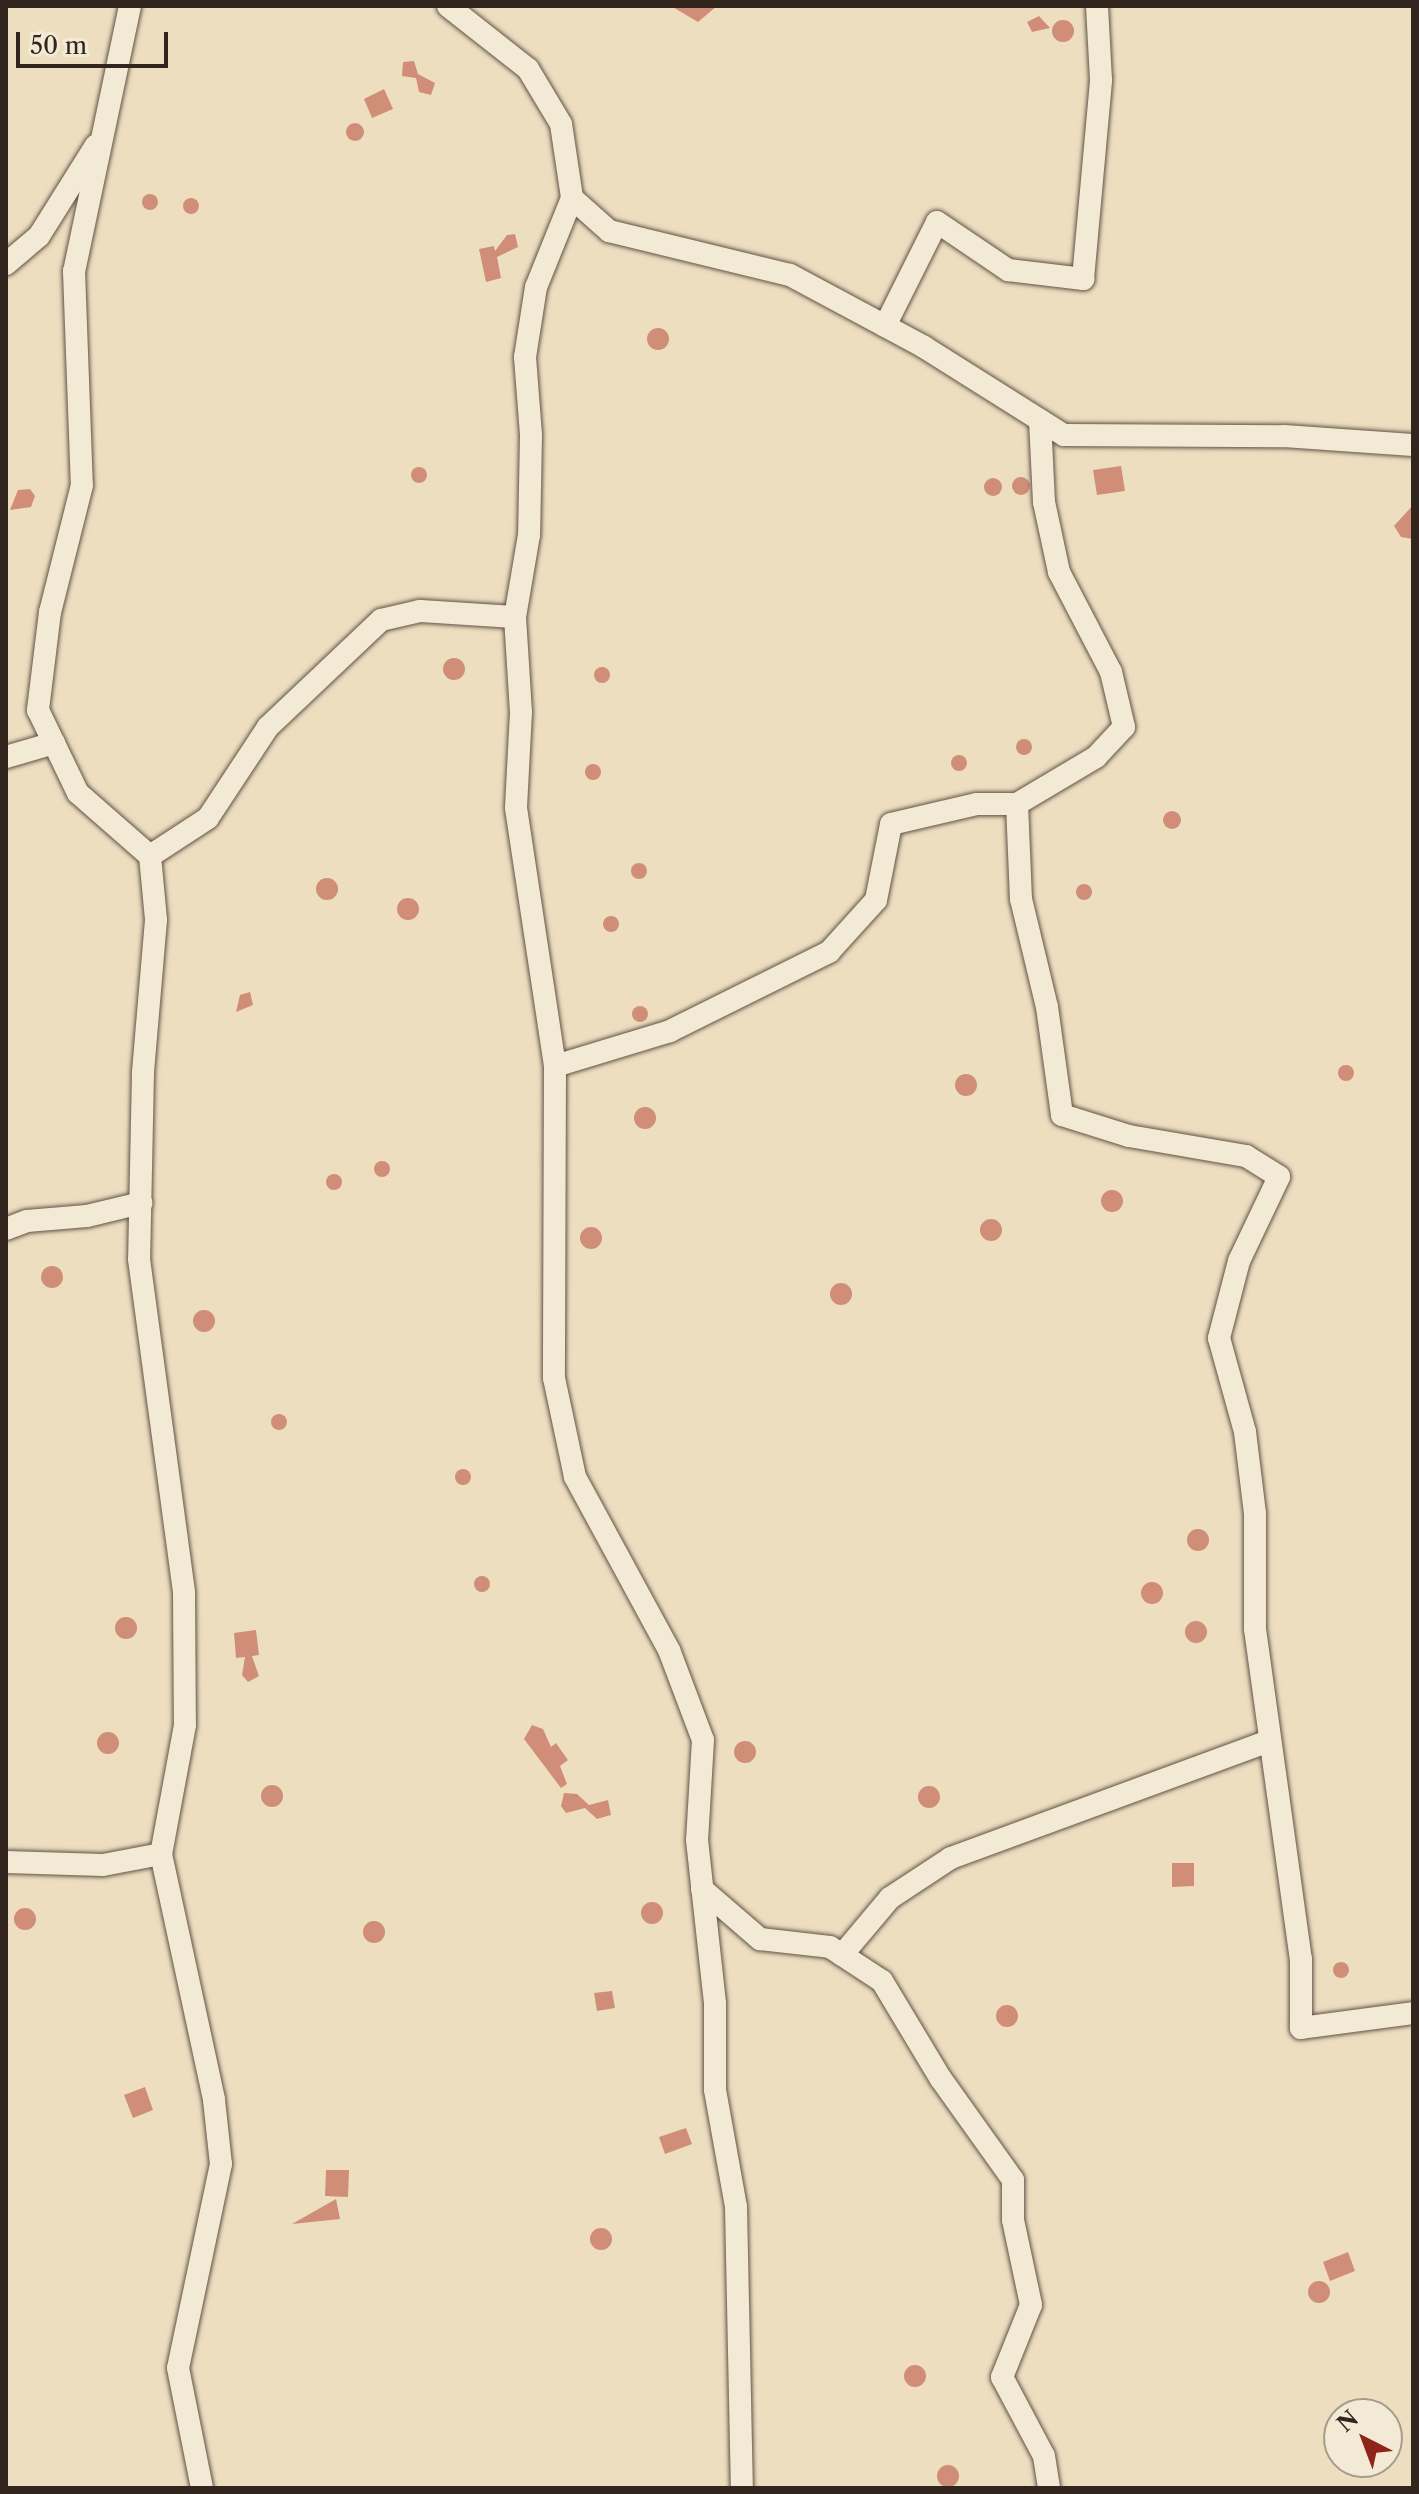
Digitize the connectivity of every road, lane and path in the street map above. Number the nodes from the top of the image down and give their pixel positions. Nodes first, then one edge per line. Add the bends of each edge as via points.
1 (130, 6) edge
2 (448, 6) edge
3 (1097, 6) edge
4 (105, 132) junction
5 (572, 198) junction
6 (6, 264) edge
7 (885, 326) junction
8 (1040, 420) junction
9 (1413, 445) edge
10 (515, 617) junction
11 (54, 743) junction
12 (6, 757) edge
13 (1017, 804) junction
14 (150, 856) junction
15 (555, 1066) junction
16 (141, 1203) junction
17 (6, 1229) edge
18 (1269, 1741) junction
19 (161, 1854) junction
20 (6, 1862) edge
21 (702, 1889) junction
22 (842, 1955) junction
23 (1413, 2013) edge
24 (202, 2488) edge
25 (742, 2488) edge
26 (1049, 2488) edge

1 - 4 street
2 - 5 street via 528,69 561,124
3 - 7 street via 1101,80 1083,279 1008,270 937,222
4 - 6 street via 39,236
4 - 11 street via 74,271 82,485 50,612 38,710
5 - 7 street via 609,231 790,275
5 - 10 street via 536,287 525,357 531,435 529,535
7 - 8 street
8 - 9 street via 1064,435 1284,436
8 - 13 street via 1044,502 1059,572 1111,672 1124,727 1096,757
10 - 14 street via 420,611 381,620 268,727 208,818
10 - 15 street via 521,712 516,808
11 - 12 street
11 - 14 street via 78,793
13 - 15 street via 977,804 891,824 876,900 829,952 670,1031
13 - 18 street via 1021,899 1047,1007 1062,1115 1129,1136 1246,1156 1279,1177 1239,1261 1219,1338 1245,1432 1255,1514 1255,1629
14 - 16 street via 156,920 143,1073
15 - 21 street via 554,1378 575,1477 669,1650 703,1740 697,1840
16 - 17 street
16 - 19 street via 139,1259 184,1593 185,1725
18 - 22 street via 951,1858 890,1898
18 - 23 street via 1301,1959 1301,2028
19 - 20 street via 103,1865
19 - 24 street via 214,2100 221,2164 178,2368
21 - 22 street via 760,1939 830,1947
21 - 25 street via 715,2003 715,2090 736,2207
22 - 26 street via 882,1981 941,2079 1013,2180 1013,2220 1031,2305 1002,2377 1044,2456

